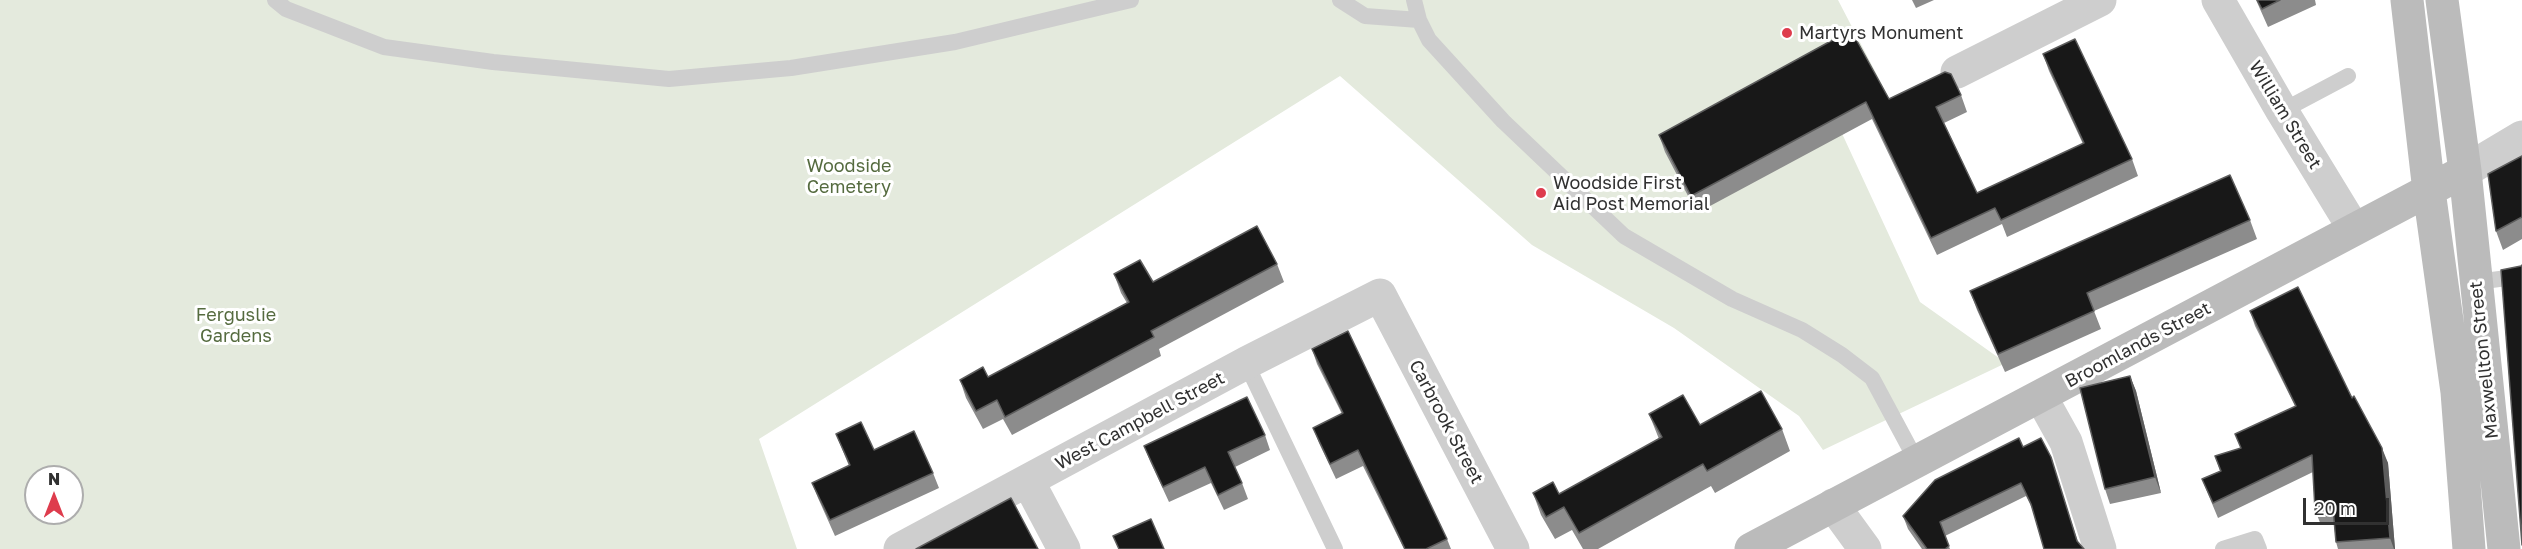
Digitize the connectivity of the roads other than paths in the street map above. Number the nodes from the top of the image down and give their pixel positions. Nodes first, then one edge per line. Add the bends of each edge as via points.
1 (275, 0) edge
2 (1131, 0) edge
3 (1340, 0) edge
4 (1414, 0) edge
5 (2100, 0) edge
6 (2218, 0) edge
7 (2407, 0) edge
8 (2442, 0) edge
9 (1419, 20) junction
10 (1957, 72) dead end
11 (2348, 76) dead end
12 (2282, 111) junction
13 (2522, 137) edge
14 (2465, 171) junction
15 (2429, 191) junction
16 (2354, 229) junction
17 (2522, 276) edge
18 (2477, 282) junction
19 (1380, 295) joint
20 (1246, 363) junction
21 (2041, 397) junction
22 (1916, 460) junction
23 (1028, 481) junction
24 (1833, 505) junction
25 (900, 549) edge
26 (1064, 549) edge
27 (1335, 549) edge
28 (1513, 549) edge
29 (1751, 549) edge
30 (1865, 549) edge
31 (2100, 549) edge
32 (2223, 549) edge
33 (2259, 549) edge
34 (2469, 549) edge
35 (2504, 549) edge

1 - 2 lane via 286,9 384,47 669,79 791,68 955,42
3 - 9 lane via 1365,16
4 - 9 lane
5 - 10 street
6 - 12 street, William Street
7 - 15 main road, Maxwellton Street
8 - 14 main road, Maxwellton Street
9 - 22 lane via 1429,40 1503,121 1624,236 1732,299 1802,330 1872,378
11 - 12 lane
12 - 16 street, William Street
13 - 14 street, Broomlands Street
14 - 15 main road, Broomlands Street
14 - 18 main road, Maxwellton Street
15 - 16 main road, Broomlands Street
15 - 34 main road, Maxwellton Street via 2457,392
16 - 21 main road, Broomlands Street
17 - 18 lane
18 - 35 main road, Maxwellton Street
19 - 20 street, West Campbell Street
19 - 28 street, Carbrook Street
20 - 23 street, West Campbell Street
20 - 27 lane
21 - 22 main road, Broomlands Street
21 - 31 street via 2066,442
22 - 24 main road, Broomlands Street
23 - 25 street, West Campbell Street
23 - 26 street
24 - 29 main road, Broomlands Street
24 - 30 street
32 - 33 lane via 2255,539

